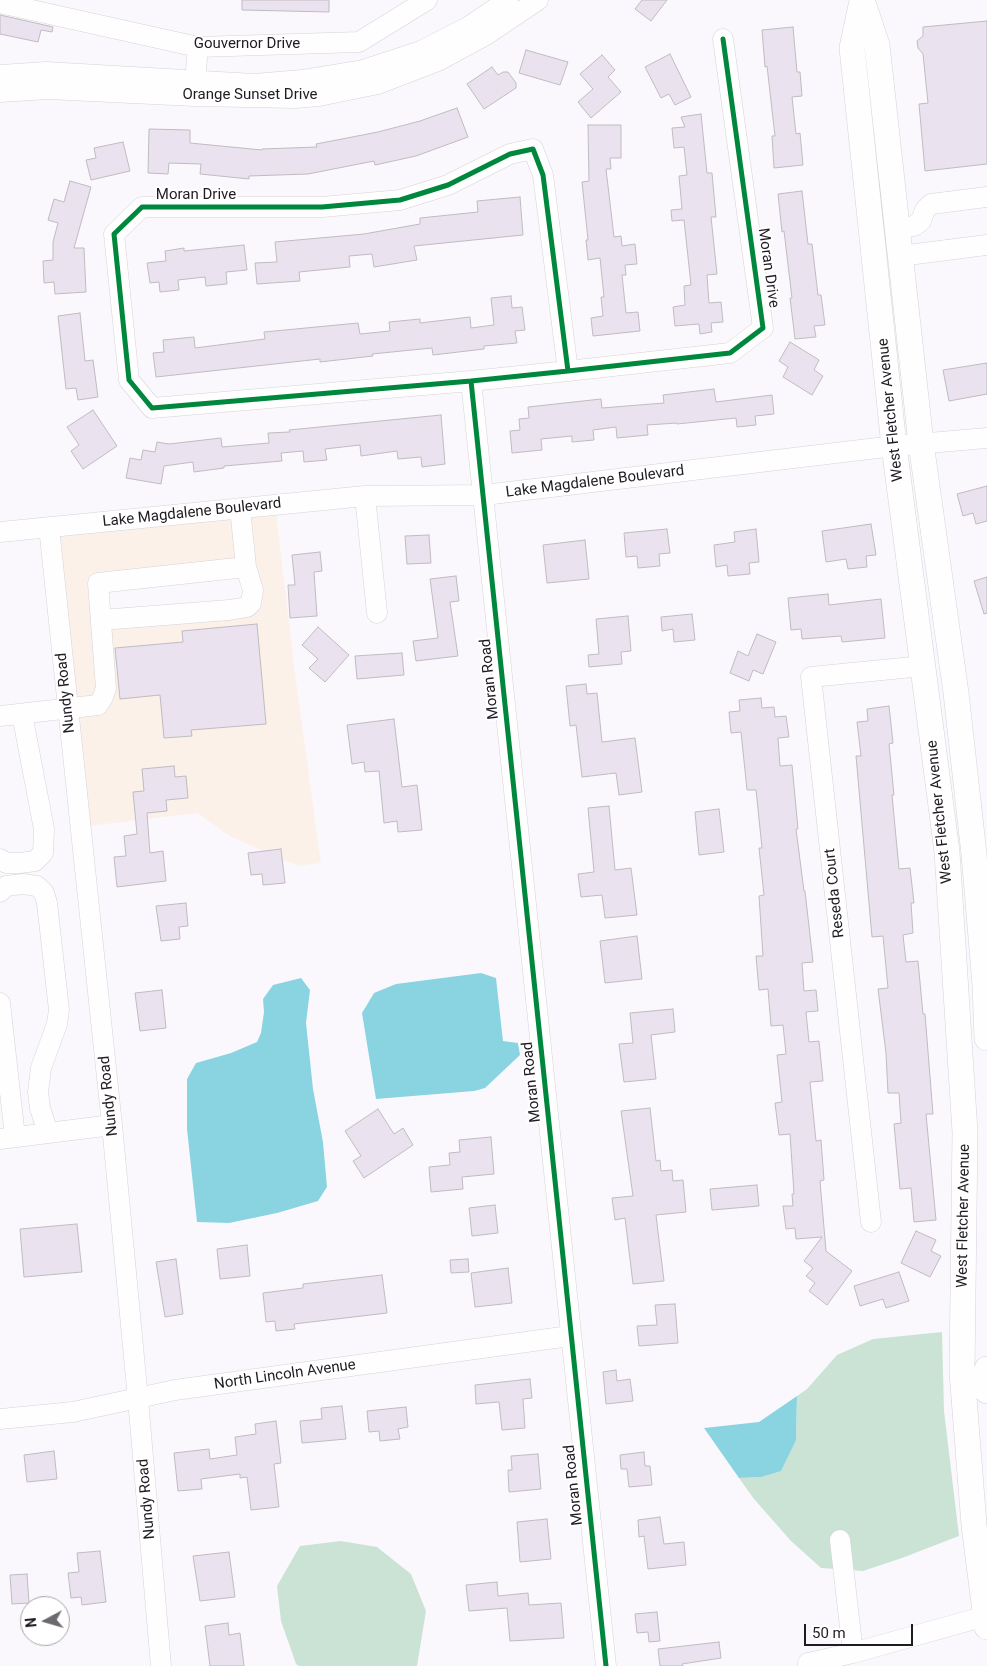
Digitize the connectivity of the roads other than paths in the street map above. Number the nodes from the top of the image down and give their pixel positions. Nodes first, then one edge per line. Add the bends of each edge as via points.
1 (427, 0) edge
2 (866, 0) edge
3 (0, 2) edge
4 (523, 2) edge
5 (724, 39) dead end
6 (198, 47) junction
7 (0, 76) edge
8 (194, 89) junction
9 (0, 92) edge
10 (987, 197) edge
11 (921, 221) junction
12 (897, 229) junction
13 (987, 245) edge
14 (912, 254) junction
15 (568, 371) junction
16 (471, 381) junction
17 (987, 438) edge
18 (921, 443) junction
19 (894, 446) junction
20 (484, 495) junction
21 (365, 496) junction
22 (240, 508) junction
23 (49, 527) junction
24 (0, 532) edge
25 (246, 567) junction
26 (377, 613) dead end
27 (101, 620) junction
28 (923, 666) junction
29 (68, 709) junction
30 (22, 714) junction
31 (0, 716) edge
32 (0, 859) edge
33 (0, 892) edge
34 (0, 1004) edge
35 (987, 1038) edge
36 (112, 1125) junction
37 (48, 1133) junction
38 (8, 1138) edge
39 (871, 1222) dead end
40 (570, 1336) junction
41 (987, 1369) edge
42 (987, 1391) edge
43 (138, 1399) junction
44 (0, 1419) edge
45 (840, 1540) dead end
46 (987, 1616) edge
47 (987, 1627) edge
48 (853, 1653) junction
49 (161, 1666) edge
50 (606, 1666) edge
51 (808, 1666) edge

1 - 6 street, Gouvernor Drive via 358,42
2 - 12 main road, West Fletcher Avenue via 877,45
2 - 19 main road, West Fletcher Avenue via 852,48
3 - 6 street, Gouvernor Drive
4 - 8 street, Orange Sunset Drive via 486,35 438,61 378,84 295,98
5 - 15 street, Moran Drive via 764,328 730,353
6 - 8 street
7 - 8 street, Orange Sunset Drive via 46,72
8 - 9 street, Orange Sunset Drive
10 - 11 street via 931,204
11 - 12 street via 914,226
11 - 14 street
12 - 14 main road, West Fletcher Avenue
13 - 14 street
14 - 18 main road, West Fletcher Avenue
15 - 16 street, Moran Drive
15 - 16 street, Moran Drive via 543,175 533,149 510,154 448,185 400,200 322,207 142,207 114,234 129,380 152,408
16 - 20 street, Moran Road
17 - 18 street, Lake Magdalene Boulevard
18 - 19 street, Lake Magdalene Boulevard
18 - 35 main road, West Fletcher Avenue via 956,693 973,845
19 - 20 street, Lake Magdalene Boulevard
19 - 28 main road, West Fletcher Avenue
20 - 21 street, Lake Magdalene Boulevard
20 - 40 street, Moran Road
21 - 22 street, Lake Magdalene Boulevard
21 - 26 street
22 - 23 street, Lake Magdalene Boulevard
22 - 25 street
23 - 24 street, Lake Magdalene Boulevard
23 - 29 street, Nundy Road
25 - 27 street via 98,583
25 - 27 street via 253,590 247,607
27 - 29 street via 106,688 103,698 98,705
28 - 39 street, Reseda Court via 811,677
28 - 46 main road, West Fletcher Avenue via 946,852 965,1132 962,1372 974,1524
29 - 30 street
29 - 36 street, Nundy Road
30 - 31 street
30 - 32 street via 44,829 43,854 35,861 20,863 6,863
33 - 37 street via 6,886 38,886 47,903 59,1010 41,1068 38,1092
34 - 38 street
36 - 37 street
36 - 43 street, Nundy Road
37 - 38 street
40 - 43 street, North Lincoln Avenue via 175,1390
40 - 50 street, Moran Road
41 - 42 main road
43 - 44 street, North Lincoln Avenue via 73,1412
43 - 49 street, Nundy Road
45 - 48 street
46 - 47 main road, West Fletcher Avenue
46 - 48 street
48 - 51 street via 808,1663

